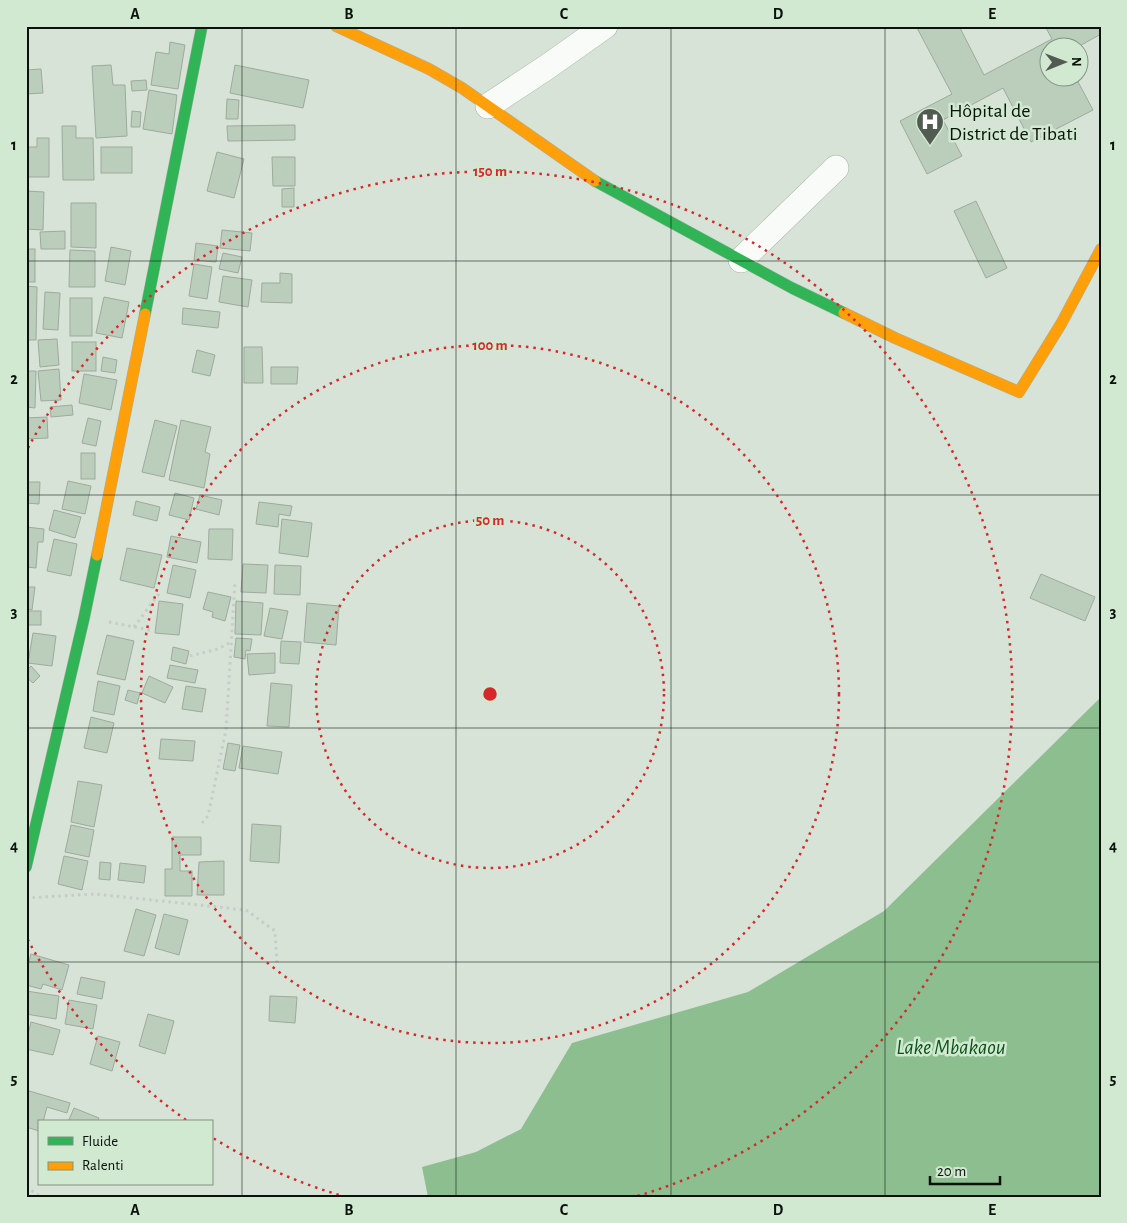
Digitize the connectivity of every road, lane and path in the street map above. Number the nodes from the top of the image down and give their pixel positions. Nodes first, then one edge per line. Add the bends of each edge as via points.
1 (202, 26) edge
2 (336, 26) edge
3 (606, 26) edge
4 (488, 106) junction
5 (836, 168) dead end
6 (1101, 248) edge
7 (741, 260) junction
8 (235, 581) dead end
9 (161, 590) dead end
10 (84, 618) junction
11 (134, 627) junction
12 (150, 630) dead end
13 (232, 641) junction
14 (190, 656) dead end
15 (202, 823) dead end
16 (26, 867) edge
17 (26, 898) edge
18 (277, 963) dead end
19 (26, 1187) edge
20 (41, 1197) edge

1 - 10 street
2 - 4 street via 429,69
3 - 4 street
4 - 7 street via 596,182
5 - 7 street
6 - 7 street via 1061,324 1019,392 895,338
8 - 13 path
9 - 11 path
10 - 11 path
10 - 16 street
11 - 12 path
13 - 14 path via 218,649
13 - 15 path via 226,730 208,816
17 - 18 path via 95,894 246,910 275,931
19 - 20 path

